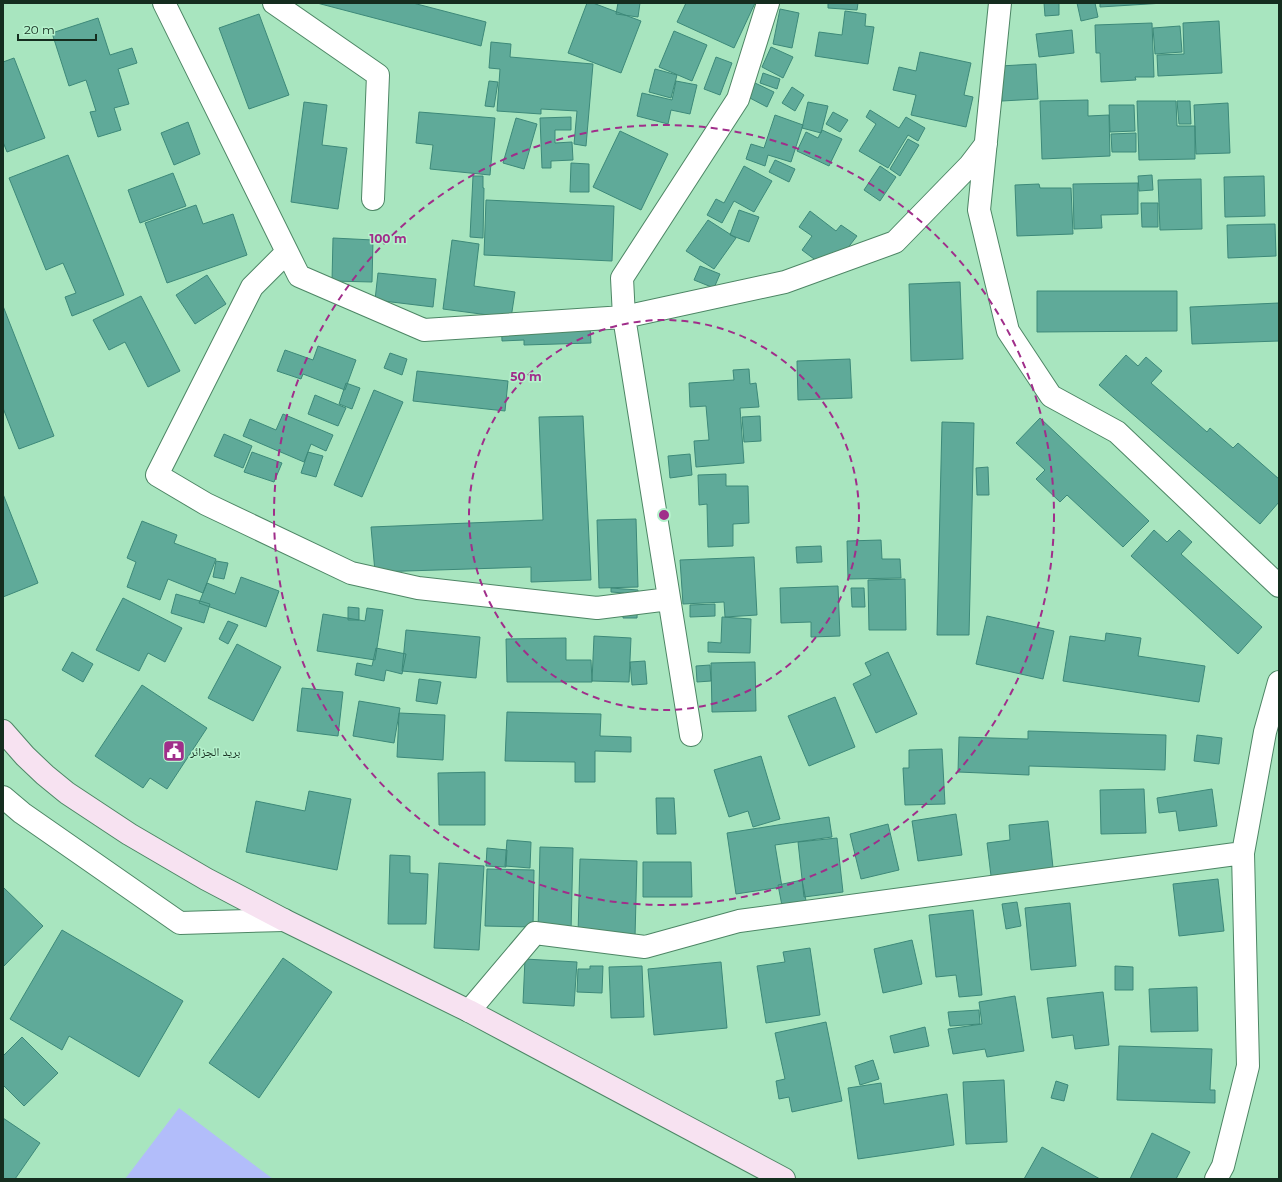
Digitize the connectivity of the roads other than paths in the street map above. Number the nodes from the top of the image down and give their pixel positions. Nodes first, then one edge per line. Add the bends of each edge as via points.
1 (164, 3) edge
2 (274, 3) edge
3 (768, 3) edge
4 (1000, 3) edge
5 (986, 144) junction
6 (373, 199) dead end
7 (287, 252) junction
8 (624, 318) junction
9 (1279, 586) edge
10 (669, 599) junction
11 (1279, 682) edge
12 (3, 731) edge
13 (691, 735) dead end
14 (3, 797) edge
15 (1243, 853) junction
16 (284, 920) junction
17 (469, 1011) junction
18 (784, 1179) edge
19 (1216, 1179) edge

1 - 7 street
2 - 6 street via 378,75
3 - 8 street via 738,99 622,278
4 - 5 street
5 - 8 street via 970,165 895,242 785,282
5 - 9 street via 979,210 1008,331 1021,351 1051,396 1116,432
7 - 8 street via 299,276 424,330
7 - 10 street via 252,287 157,475 206,504 351,573 418,588 597,608
8 - 10 street
10 - 13 street
11 - 15 street via 1265,732
12 - 16 main road via 25,756 67,793 200,876
14 - 16 street via 22,813 180,923
15 - 17 street via 739,921 645,947 535,934
15 - 19 street via 1248,1066 1223,1166
16 - 17 main road
17 - 18 main road

